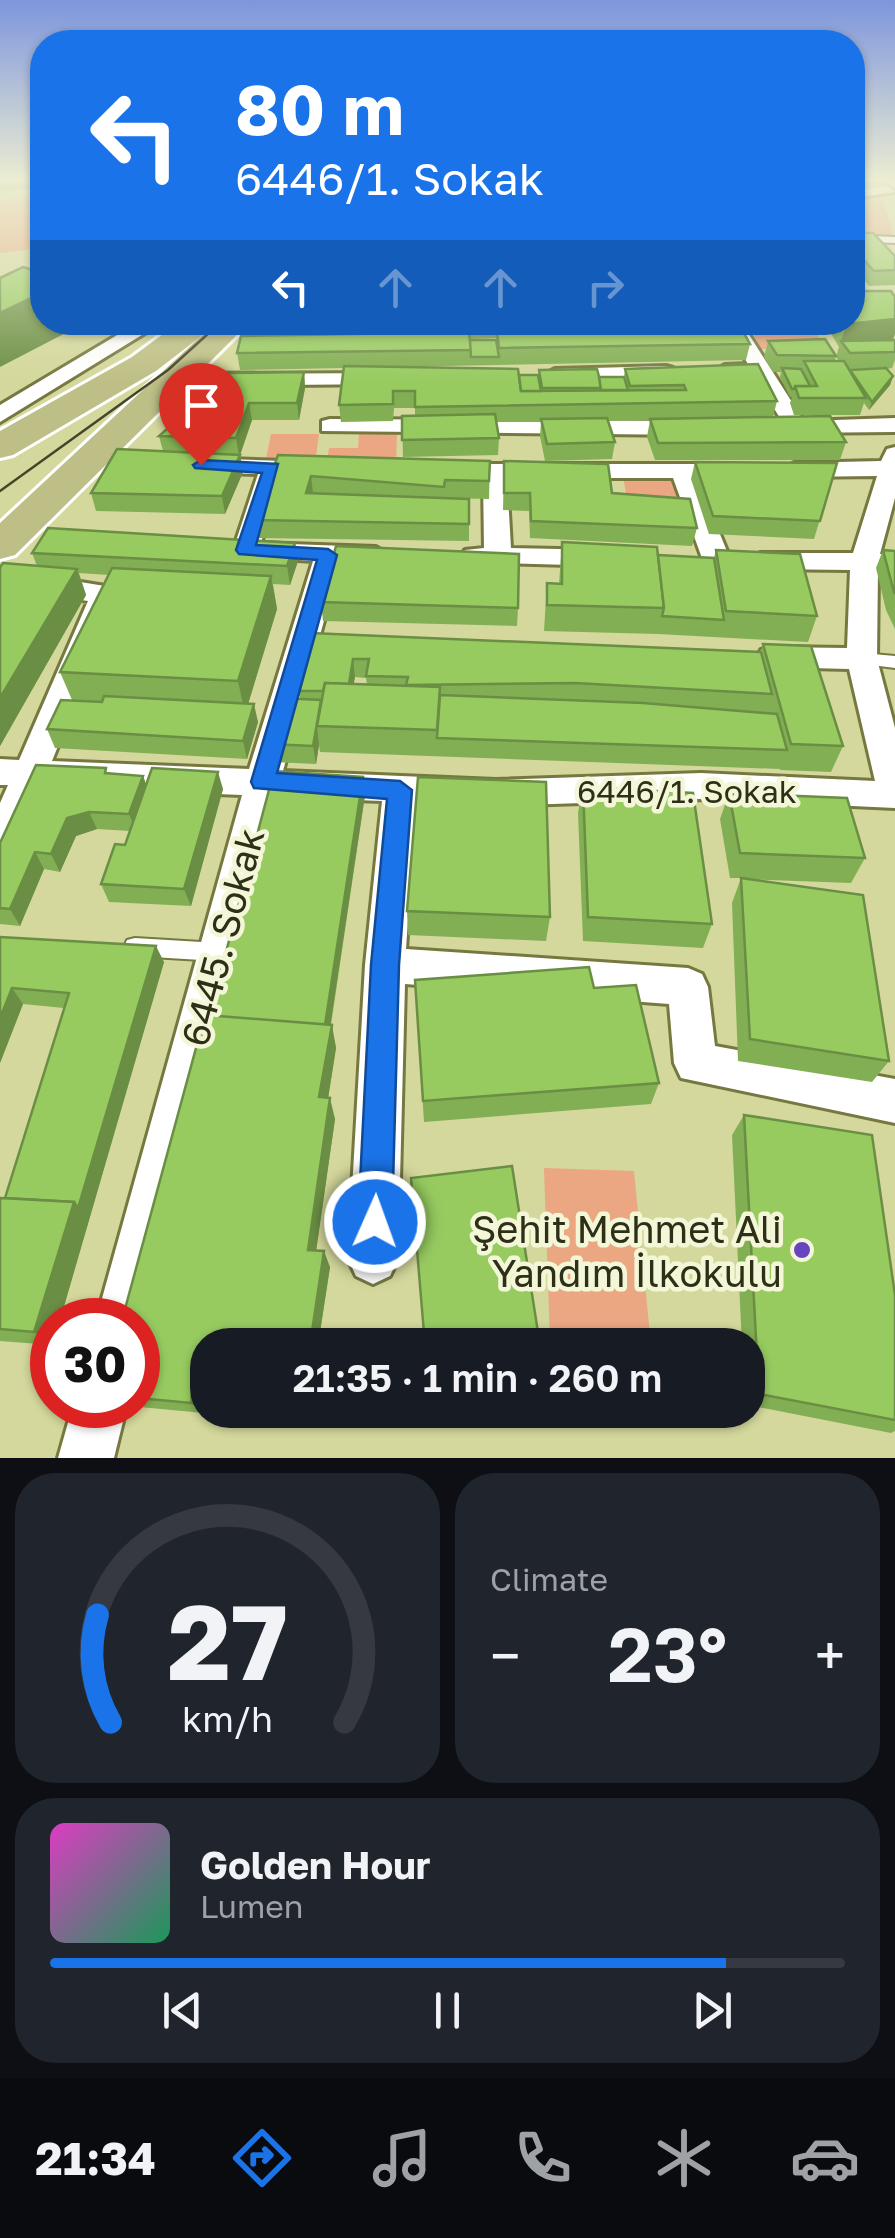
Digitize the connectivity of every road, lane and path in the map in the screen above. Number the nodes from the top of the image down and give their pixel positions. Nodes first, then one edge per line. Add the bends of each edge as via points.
1 (132, 335) edge
2 (181, 335) edge
3 (222, 335) edge
4 (739, 335) edge
5 (762, 370) junction
6 (530, 376) edge
7 (414, 378) edge
8 (176, 380) junction
9 (337, 380) junction
10 (0, 415) edge
11 (895, 425) edge
12 (330, 426) junction
13 (722, 428) edge
14 (760, 428) edge
15 (797, 428) junction
16 (0, 447) edge
17 (94, 460) junction
18 (134, 462) edge
19 (174, 464) edge
20 (892, 464) edge
21 (272, 468) junction
22 (418, 471) edge
23 (682, 471) junction
24 (495, 472) junction
25 (60, 530) edge
26 (11, 536) edge
27 (328, 555) junction
28 (403, 556) edge
29 (441, 556) edge
30 (498, 557) junction
31 (628, 558) edge
32 (681, 560) edge
33 (717, 561) junction
34 (864, 562) junction
35 (895, 562) edge
36 (0, 578) edge
37 (745, 656) edge
38 (862, 659) junction
39 (895, 662) edge
40 (888, 722) edge
41 (15, 772) edge
42 (262, 782) junction
43 (400, 790) junction
44 (895, 795) edge
45 (0, 846) edge
46 (119, 946) edge
47 (218, 952) junction
48 (385, 965) junction
49 (895, 1101) edge
50 (374, 1258) dead end
51 (128, 1298) edge
52 (94, 1428) edge
53 (86, 1458) edge

1 - 10 street
2 - 16 main road via 144,364
3 - 8 main road
4 - 5 street
5 - 6 street
5 - 15 street
7 - 9 street
8 - 9 street
8 - 17 main road
9 - 12 street
11 - 15 street
12 - 13 street
12 - 21 street via 330,469
14 - 15 street
17 - 18 street
17 - 26 main road
19 - 21 street
20 - 23 street
20 - 34 street
21 - 27 street via 236,549
22 - 24 street
23 - 24 street
23 - 33 street
24 - 30 street
25 - 26 street
27 - 28 street
27 - 42 street, 6445. Sokak via 322,638
29 - 30 street
30 - 31 street
32 - 33 street
33 - 34 street
34 - 35 street
34 - 38 street
36 - 41 street via 105,595
37 - 38 street
38 - 39 lane
38 - 40 street
40 - 44 street
41 - 42 street, 6446/1. Sokak
41 - 45 street
42 - 43 street, 6446/1. Sokak
42 - 47 street, 6445. Sokak
43 - 44 street, 6446/1. Sokak via 701,786
43 - 48 street
46 - 47 lane
47 - 51 street, 6445. Sokak
48 - 49 street via 688,987 696,1063
48 - 50 street
52 - 53 street

